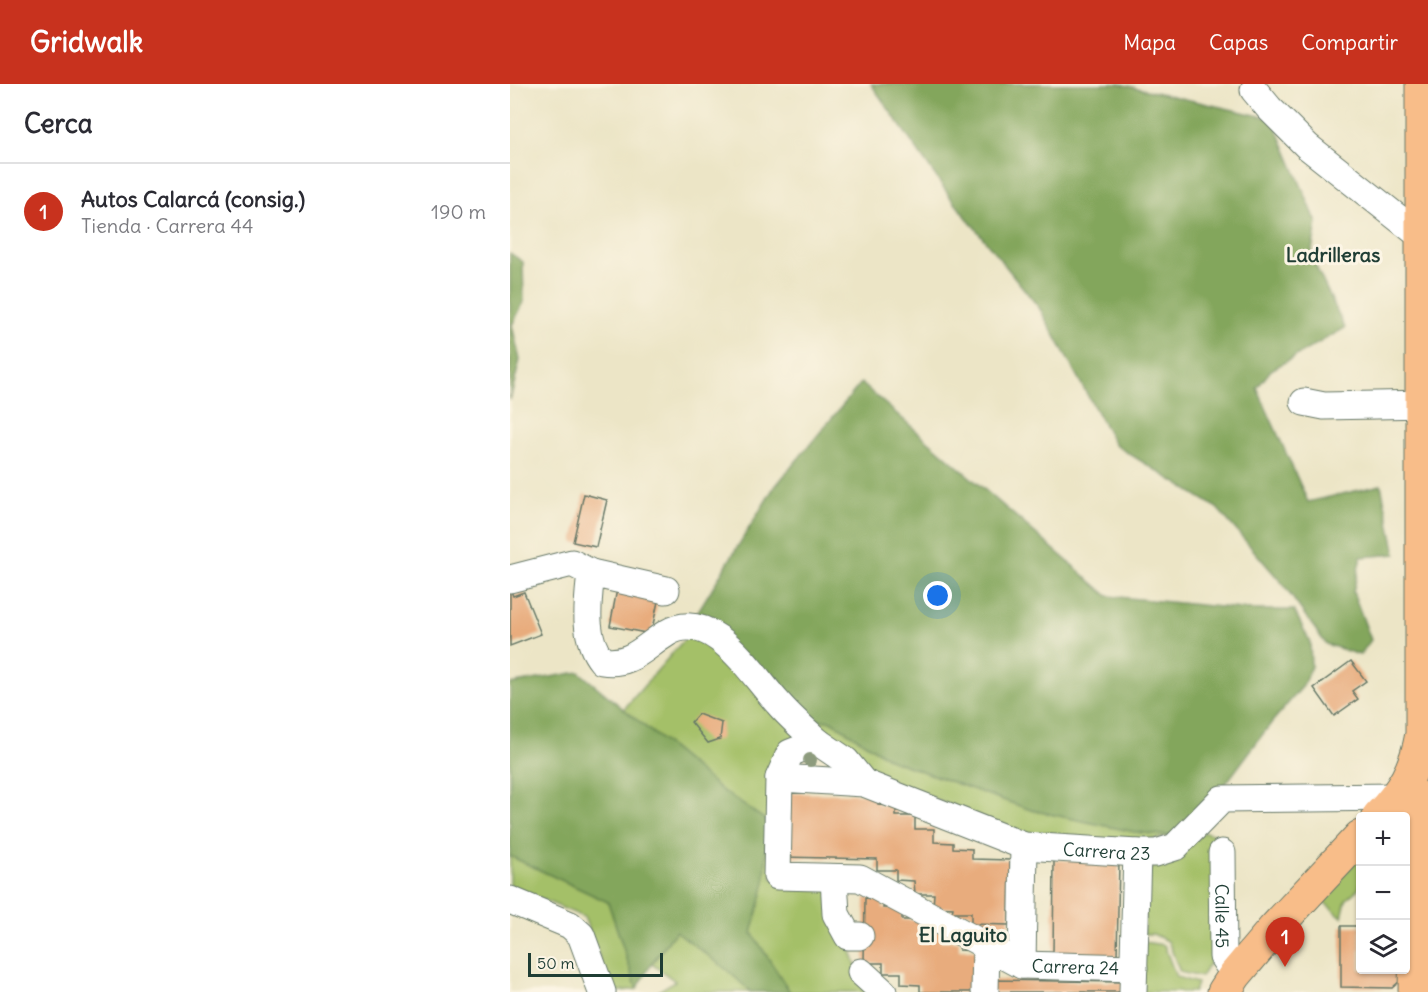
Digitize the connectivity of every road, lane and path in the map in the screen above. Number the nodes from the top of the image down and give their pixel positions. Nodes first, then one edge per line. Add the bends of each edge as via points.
1 (1422, 84) edge
2 (1254, 90) dead end
3 (1422, 237) junction
4 (1304, 402) dead end
5 (1425, 404) edge
6 (591, 573) junction
7 (510, 579) edge
8 (666, 590) dead end
9 (1425, 594) edge
10 (818, 742) junction
11 (779, 778) junction
12 (864, 783) junction
13 (1406, 802) edge
14 (1356, 841) edge
15 (1032, 846) junction
16 (1137, 853) junction
17 (1221, 853) dead end
18 (847, 878) junction
19 (510, 900) edge
20 (860, 936) dead end
21 (986, 947) junction
22 (1030, 965) junction
23 (861, 972) dead end
24 (1134, 980) edge
25 (1230, 984) edge
26 (602, 992) edge
27 (883, 992) edge
28 (985, 992) edge
29 (1415, 992) edge

1 - 3 main road
2 - 3 street via 1307,146
3 - 5 main road
4 - 5 street via 1324,406
5 - 9 main road
6 - 7 street via 572,563
6 - 8 street
6 - 10 street via 590,637 602,661 625,662 680,627 708,631 723,640
9 - 13 main road via 1422,734
10 - 11 street via 790,753
10 - 12 street via 846,761
11 - 12 street, Carrera 23
11 - 18 street via 777,876
12 - 15 street, Carrera 23
13 - 16 street, Carrera 23 via 1222,799 1175,848 1156,854
13 - 29 main road
14 - 25 main road via 1274,929
15 - 16 street, Carrera 23
15 - 22 street
16 - 24 street
17 - 25 street, Calle 45 via 1223,957
18 - 20 street via 836,914 848,936
18 - 21 street, Carrera 24
19 - 26 street via 570,925 581,936
21 - 22 street, Carrera 24
21 - 28 street
22 - 24 street, Carrera 24
23 - 27 street

